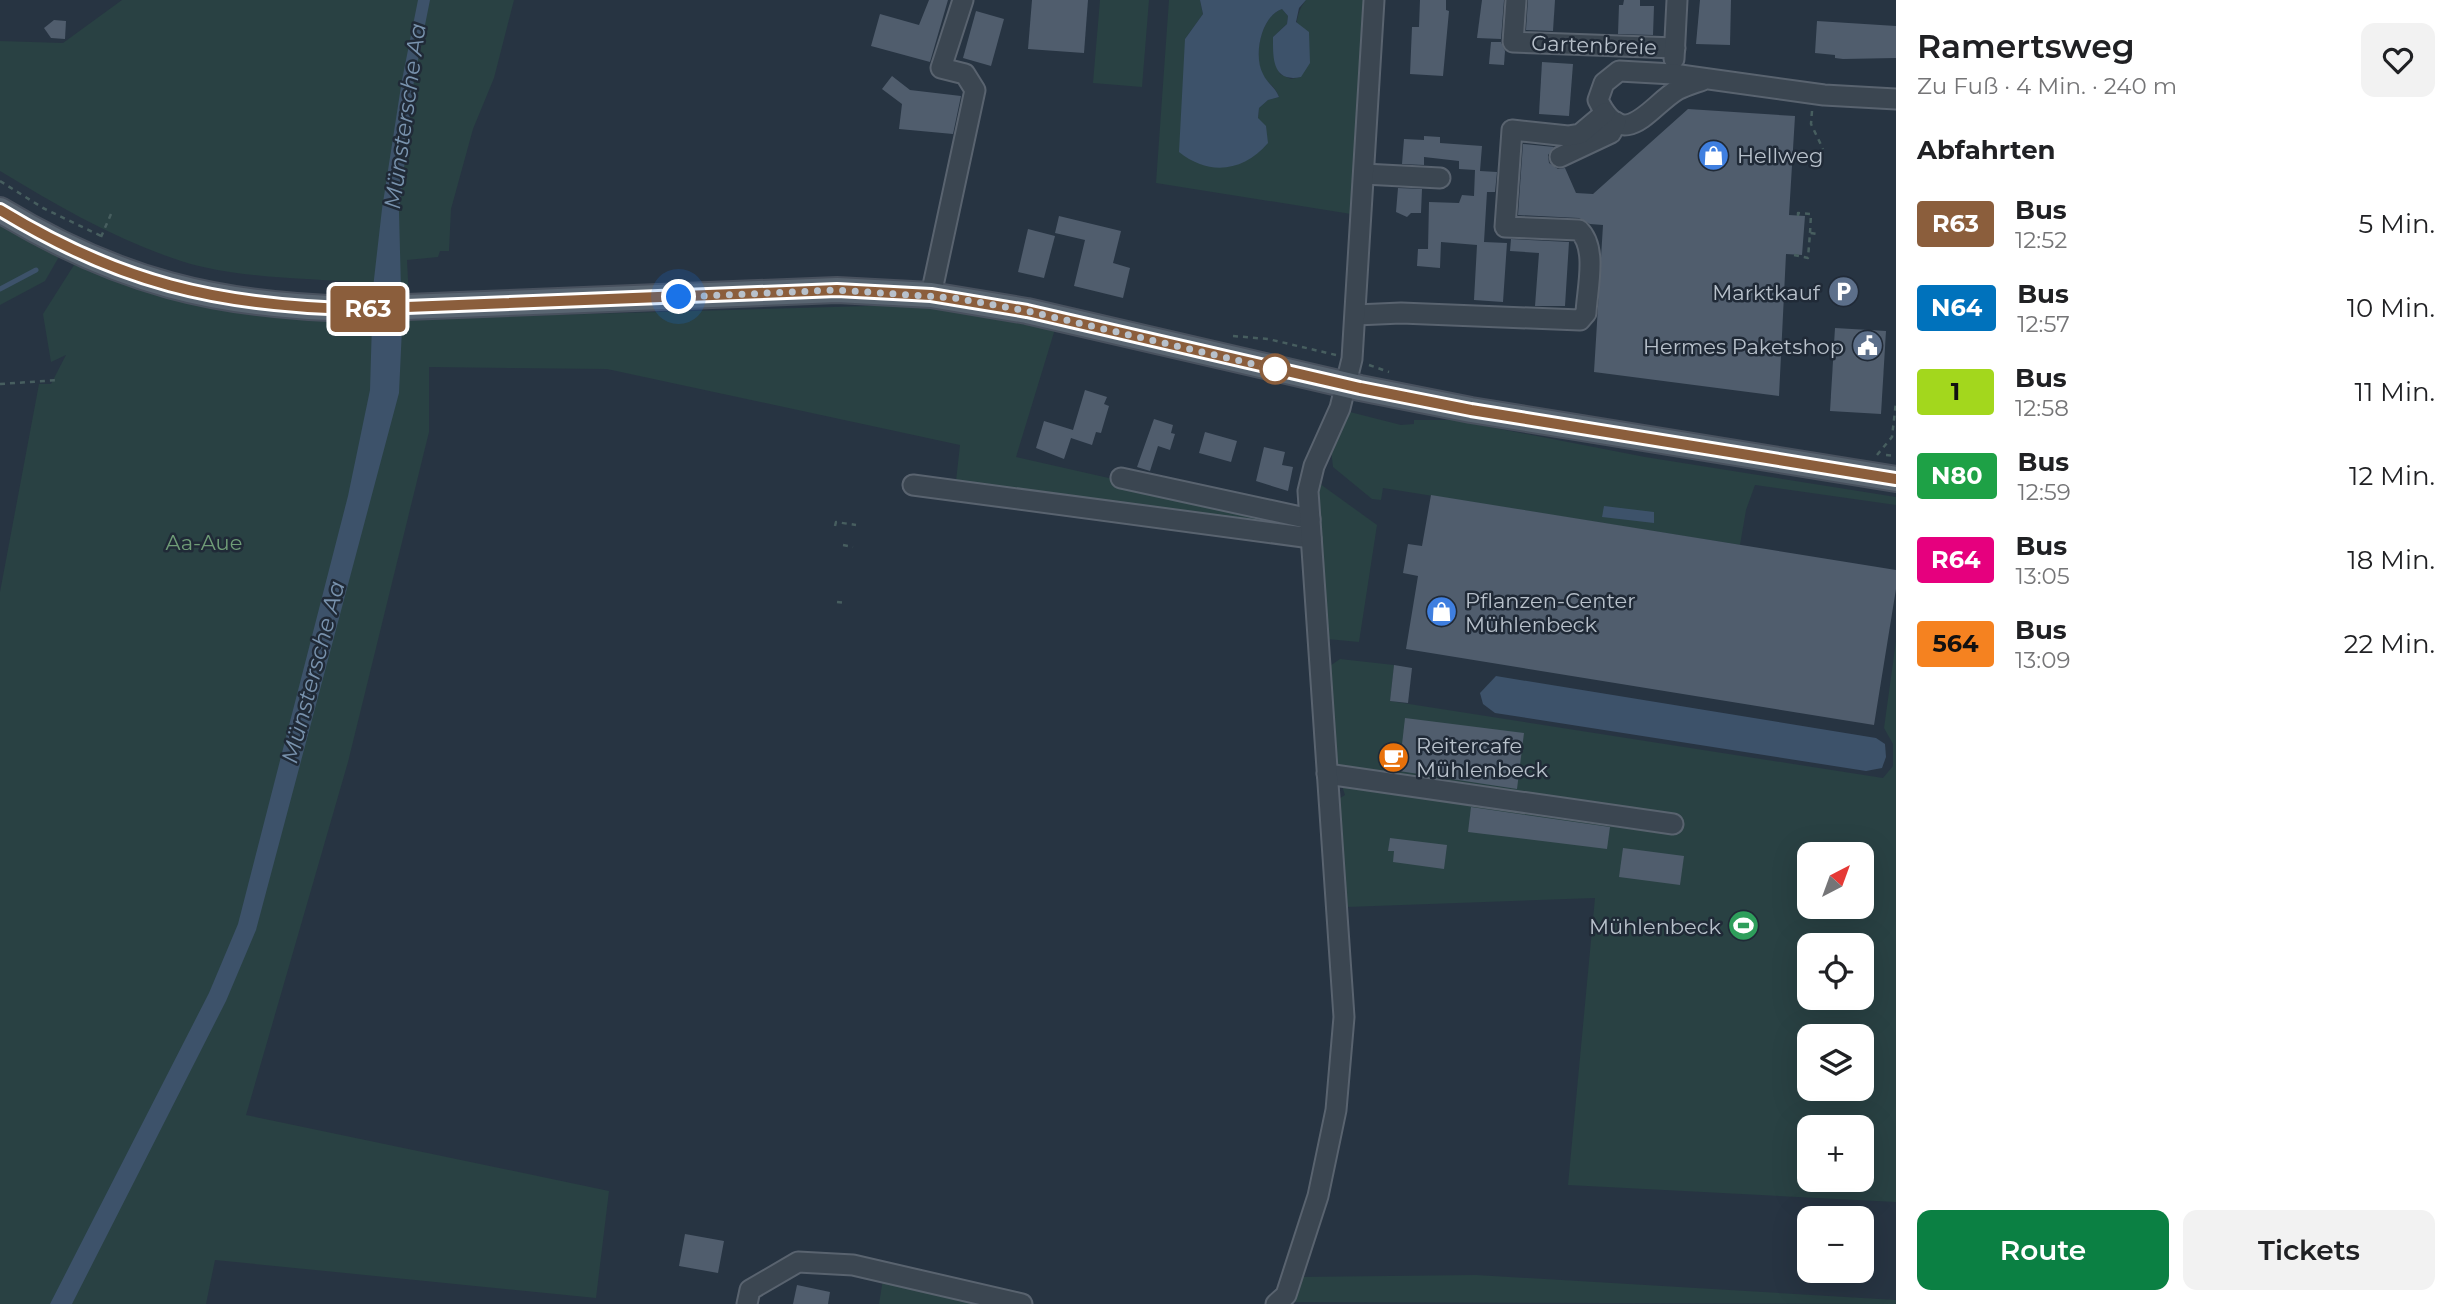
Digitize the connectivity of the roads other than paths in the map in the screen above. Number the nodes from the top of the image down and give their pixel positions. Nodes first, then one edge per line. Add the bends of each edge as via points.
1 (963, 0) edge
2 (1374, 0) edge
3 (1516, 0) edge
4 (1677, 0) edge
5 (1675, 48) junction
6 (1673, 74) junction
7 (1703, 80) junction
8 (1896, 99) edge
9 (1611, 118) junction
10 (1560, 157) dead end
11 (1364, 174) junction
12 (1440, 178) dead end
13 (0, 210) edge
14 (931, 295) junction
15 (1356, 315) junction
16 (1346, 385) junction
17 (1121, 478) dead end
18 (1896, 479) edge
19 (913, 485) dead end
20 (1310, 529) junction
21 (1327, 774) junction
22 (1673, 824) dead end
23 (747, 1304) edge
24 (1022, 1304) edge
25 (1276, 1304) edge

1 - 14 street via 941,68 965,74 975,90
2 - 11 street
3 - 5 street, Gartenbreie via 1513,42
4 - 5 street, Gartenbreie
5 - 6 street, Gartenbreie
6 - 7 street, Gartenbreie
6 - 9 street, Gartenbreie via 1619,71 1604,83 1598,100
7 - 8 street, Gartenbreie
7 - 9 street via 1677,90 1647,118 1631,124
9 - 10 street via 1611,132
9 - 15 street via 1568,136 1512,130 1505,228 1579,230 1587,238 1586,313 1580,320
11 - 12 street
11 - 15 street
13 - 14 main road via 91,259 172,287 290,308 837,290
14 - 16 main road via 1027,311
15 - 16 street
16 - 18 main road via 1471,410
16 - 20 street via 1314,466 1308,491
17 - 20 street
19 - 20 street
20 - 21 street
21 - 22 street
21 - 25 street via 1344,1017 1336,1110 1318,1196 1286,1295
23 - 24 street via 750,1290 798,1262 853,1265

